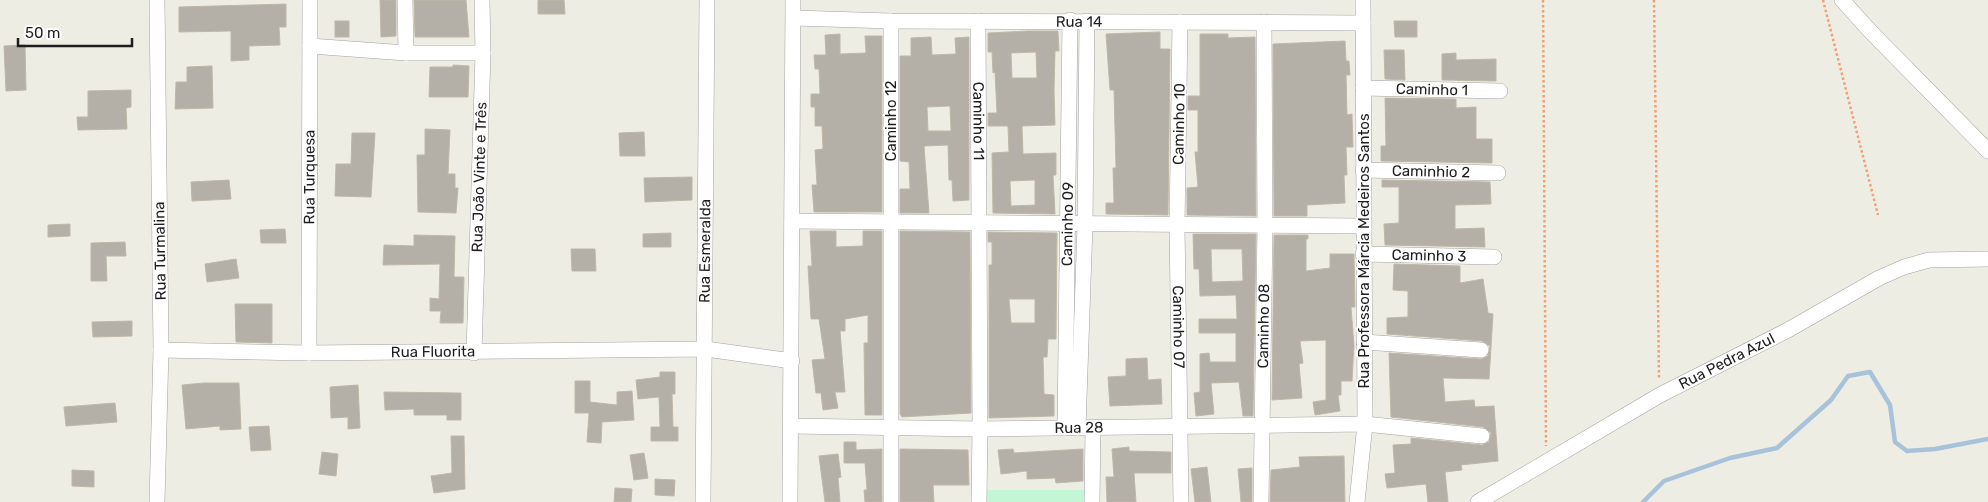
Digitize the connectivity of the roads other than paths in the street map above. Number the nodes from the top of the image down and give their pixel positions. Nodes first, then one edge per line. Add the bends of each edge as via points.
1 (158, 0) edge
2 (310, 0) edge
3 (405, 0) edge
4 (482, 0) edge
5 (707, 0) edge
6 (793, 0) edge
7 (1363, 0) edge
8 (1842, 0) edge
9 (794, 18) junction
10 (1070, 20) junction
11 (891, 21) junction
12 (978, 21) junction
13 (1087, 22) junction
14 (1180, 22) junction
15 (1264, 22) junction
16 (1363, 23) junction
17 (310, 46) junction
18 (406, 53) junction
19 (483, 53) junction
20 (1363, 88) junction
21 (1500, 91) dead end
22 (1988, 151) edge
23 (1363, 170) junction
24 (1498, 173) dead end
25 (792, 221) junction
26 (890, 221) junction
27 (978, 222) junction
28 (1069, 222) junction
29 (1085, 224) junction
30 (1177, 226) junction
31 (1266, 226) junction
32 (1363, 226) junction
33 (1363, 254) junction
34 (1494, 257) dead end
35 (1988, 259) edge
36 (1364, 342) junction
37 (706, 349) junction
38 (161, 350) junction
39 (1481, 350) dead end
40 (309, 353) junction
41 (474, 353) junction
42 (792, 362) junction
43 (1365, 424) junction
44 (792, 426) junction
45 (1263, 426) junction
46 (1181, 427) junction
47 (1079, 428) junction
48 (891, 429) junction
49 (980, 429) junction
50 (1482, 436) dead end
51 (157, 502) edge
52 (703, 502) edge
53 (790, 502) edge
54 (891, 502) edge
55 (979, 502) edge
56 (1092, 502) edge
57 (1181, 502) edge
58 (1261, 502) edge
59 (1357, 502) edge
60 (1478, 502) edge

1 - 38 street, Rua Turmalina
2 - 17 street, Rua Turquesa
3 - 18 street
4 - 19 street, Rua João Vinte e Três
5 - 37 street, Rua Esmeralda
6 - 9 street
7 - 16 street, Rua Professora Márcia Medeiros Santos
8 - 22 street
9 - 11 street, Rua 14
9 - 25 street
10 - 12 street, Rua 14
10 - 13 street, Rua 14
10 - 28 street, Caminho 09
11 - 12 street, Rua 14
11 - 26 street, Caminho 12
12 - 27 street, Caminho 11
13 - 14 street, Rua 14
13 - 29 street, Caminho 09
14 - 15 street, Rua 14
14 - 30 street, Caminho 10
15 - 16 street, Rua 14
15 - 31 street
16 - 20 street, Rua Professora Márcia Medeiros Santos
17 - 18 street
17 - 40 street, Rua Turquesa
18 - 19 street
19 - 41 street, Rua João Vinte e Três
20 - 21 street, Caminho 1
20 - 23 street, Rua Professora Márcia Medeiros Santos
23 - 24 street, Caminhio 2
23 - 32 street, Rua Professora Márcia Medeiros Santos
25 - 26 street
25 - 42 street
26 - 27 street
26 - 48 street, Caminho 12
27 - 28 street
27 - 49 street, Caminho 11
28 - 29 street
28 - 47 street, Caminho 09
29 - 30 street
29 - 47 street, Caminho 09
30 - 31 street
30 - 46 street, Caminho 07
31 - 32 street
31 - 45 street, Caminho 08
32 - 33 street, Rua Professora Márcia Medeiros Santos
33 - 34 street, Caminho 3
33 - 36 street, Rua Professora Márcia Medeiros Santos
35 - 60 street, Rua Pedra Azul via 1930,260 1904,266 1788,330 1660,394
36 - 39 street
36 - 43 street, Rua Professora Márcia Medeiros Santos
37 - 41 street, Rua Fluorita
37 - 42 street, Rua Fluorita
37 - 52 street, Rua Esmeralda
38 - 40 street, Rua Fluorita
38 - 51 street, Rua Turmalina
40 - 41 street, Rua Fluorita
42 - 44 street
43 - 45 street, Rua 28
43 - 50 street, Rua 28
43 - 59 street, Rua Professora Márcia Medeiros Santos
44 - 48 street, Rua 28
44 - 53 street
45 - 46 street, Rua 28
45 - 58 street, Caminho 08
46 - 47 street, Rua 28
46 - 57 street, Caminho 07
47 - 49 street, Rua 28
47 - 56 street
48 - 49 street, Rua 28
48 - 54 street, Caminho 12
49 - 55 street, Caminho 11

